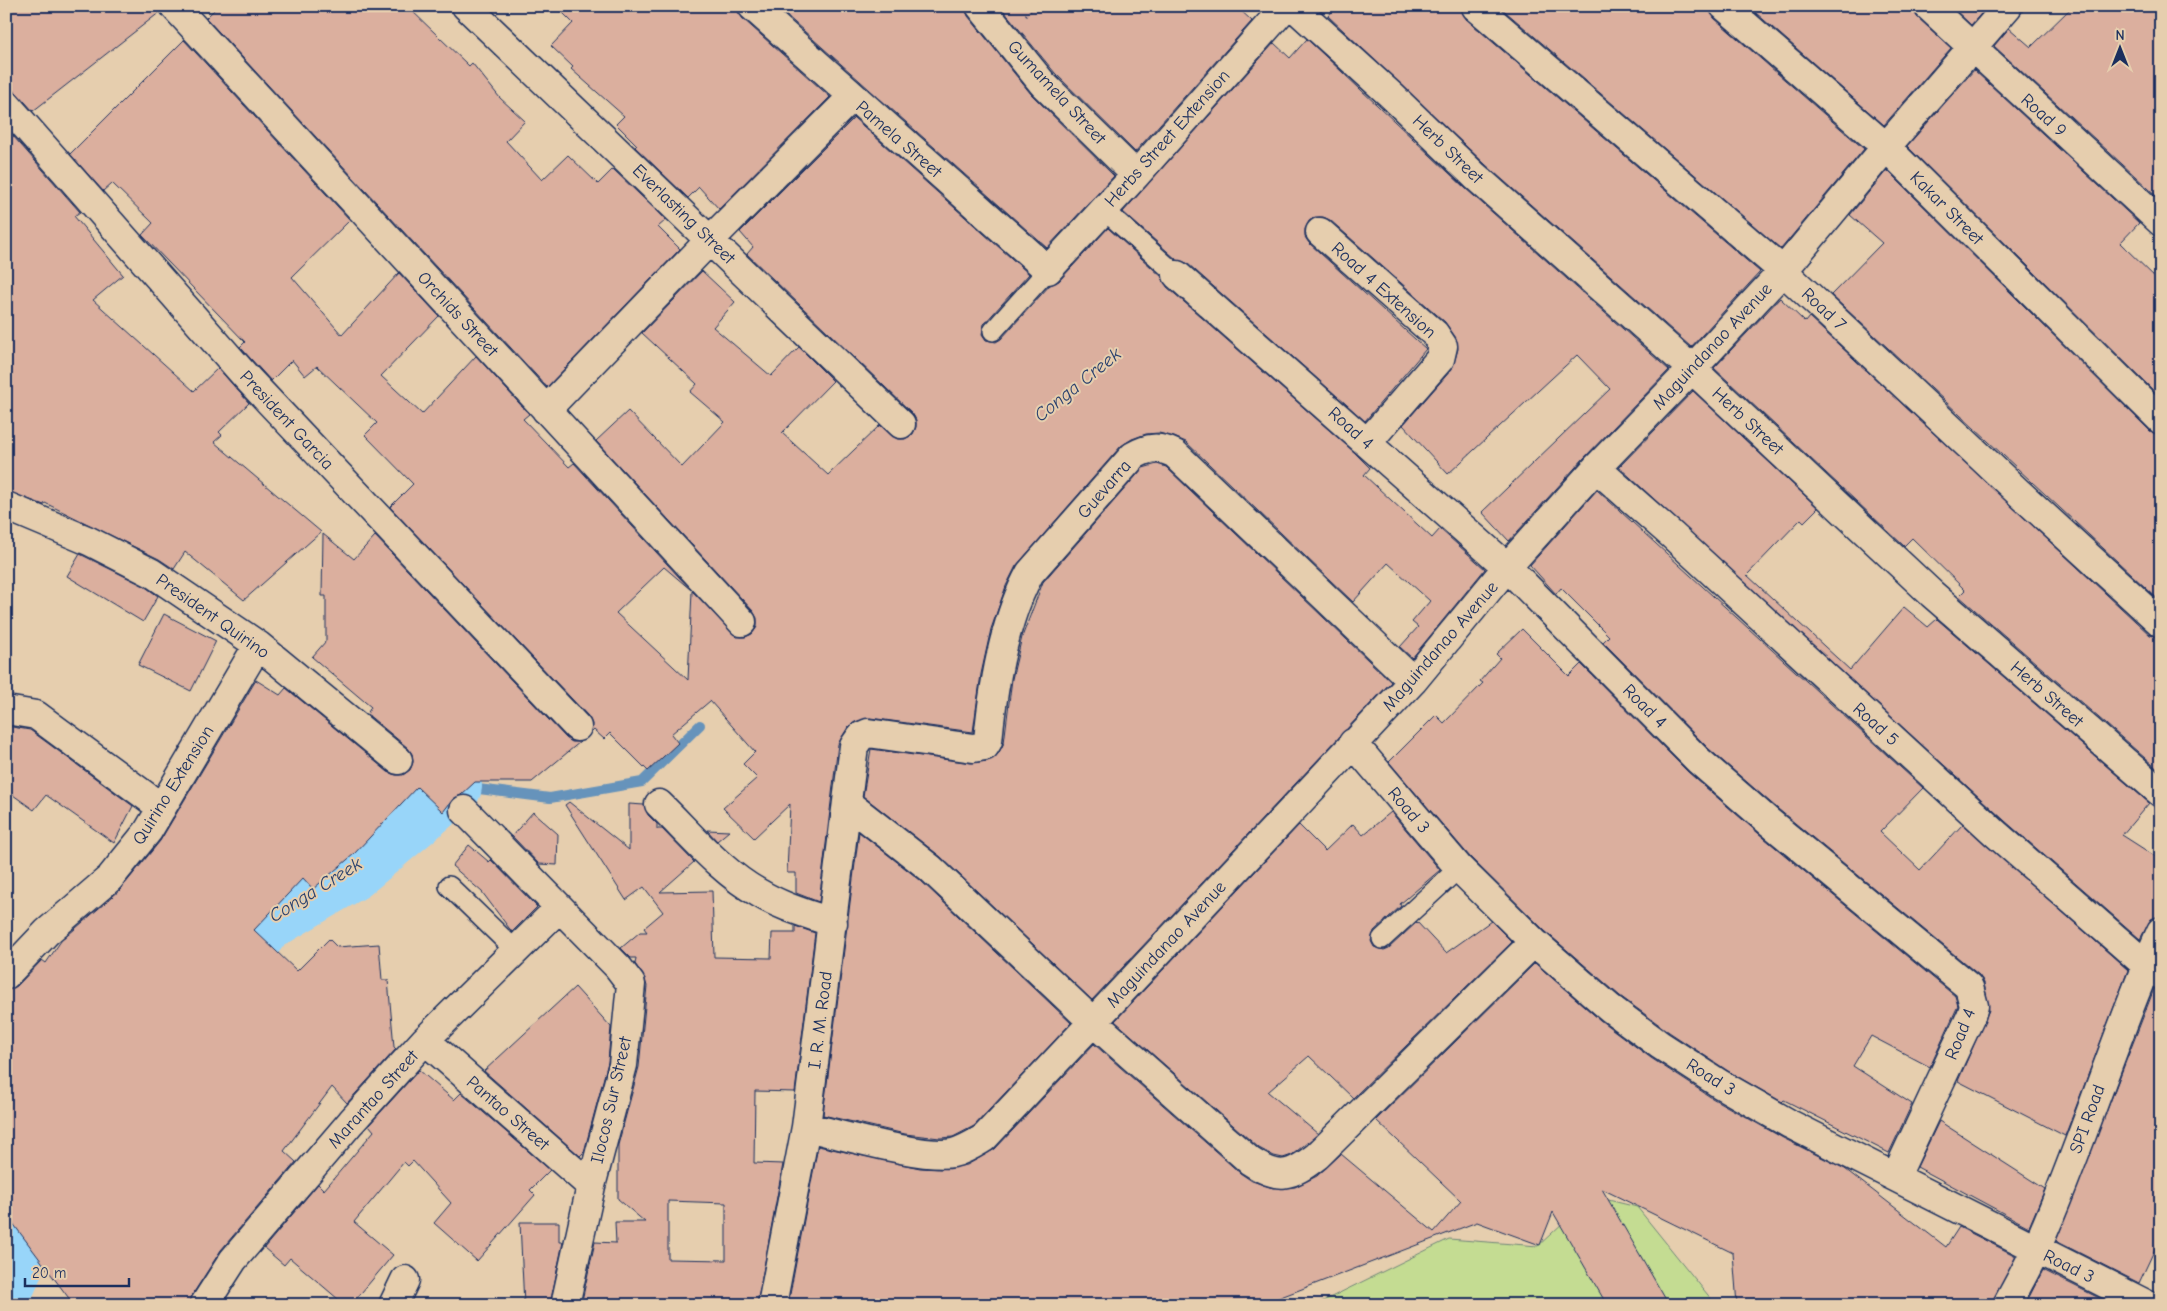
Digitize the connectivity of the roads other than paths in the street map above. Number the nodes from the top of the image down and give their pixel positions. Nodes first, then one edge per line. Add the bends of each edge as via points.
1 (174, 6) edge
2 (466, 6) edge
3 (752, 6) edge
4 (980, 6) edge
5 (1286, 6) edge
6 (1293, 6) edge
7 (1724, 6) edge
8 (1928, 6) edge
9 (2008, 6) edge
10 (1476, 7) edge
11 (1971, 48) junction
12 (852, 97) junction
13 (6, 104) edge
14 (1886, 147) junction
15 (1136, 175) junction
16 (1103, 209) junction
17 (2161, 222) edge
18 (1320, 232) dead end
19 (711, 239) junction
20 (1048, 270) junction
21 (1783, 270) junction
22 (1177, 275) joint
23 (993, 331) dead end
24 (1692, 369) junction
25 (546, 410) junction
26 (2161, 420) edge
27 (901, 424) dead end
28 (1367, 443) junction
29 (1596, 468) junction
30 (6, 506) edge
31 (1507, 567) junction
32 (742, 622) dead end
33 (2161, 623) edge
34 (258, 645) junction
35 (1413, 681) junction
36 (6, 710) edge
37 (577, 727) dead end
38 (861, 736) joint
39 (1352, 743) junction
40 (398, 760) dead end
41 (2161, 794) edge
42 (847, 803) junction
43 (659, 804) dead end
44 (162, 808) junction
45 (464, 810) dead end
46 (1459, 868) junction
47 (449, 886) dead end
48 (559, 908) junction
49 (833, 923) junction
50 (2161, 931) edge
51 (1382, 939) dead end
52 (1534, 942) junction
53 (516, 951) junction
54 (2153, 970) edge
55 (6, 975) edge
56 (1093, 1022) junction
57 (425, 1040) junction
58 (806, 1127) junction
59 (1896, 1176) junction
60 (591, 1186) junction
61 (2036, 1249) junction
62 (404, 1280) dead end
63 (204, 1305) edge
64 (393, 1305) edge
65 (565, 1305) edge
66 (772, 1305) edge
67 (2007, 1305) edge
68 (2148, 1305) edge

1 - 25 street, Orchids Street
2 - 19 street, Everlasting Street via 569,108
3 - 12 street, Pamela Street
4 - 15 street, Gumamela Street via 1043,84
5 - 15 street, Herbs Street Extension
6 - 24 street, Herb Street via 1475,176
7 - 14 street, Kakar Street
8 - 11 street, Road 9
9 - 11 street, Maguindanao Avenue
10 - 21 street, Road 7
11 - 14 street, Maguindanao Avenue
11 - 17 street, Road 9
12 - 19 street
12 - 20 street, Pamela Street
13 - 37 street, President Garcia via 248,379
14 - 21 street, Maguindanao Avenue
14 - 26 street, Kakar Street
15 - 16 street, Herbs Street Extension
16 - 20 street, Herbs Street Extension
16 - 22 lane
18 - 28 street, Road 4 Extension via 1435,334 1443,346 1440,359
19 - 25 street
19 - 27 street, Everlasting Street
20 - 23 lane
21 - 24 street, Maguindanao Avenue
21 - 33 street, Road 7 via 2017,492
22 - 28 street, Road 4
24 - 29 street, Maguindanao Avenue
24 - 41 street, Herb Street via 1932,594
25 - 32 street, Orchids Street
28 - 31 street, Road 4
29 - 31 street, Maguindanao Avenue
29 - 54 street, Road 5 via 1995,833
30 - 34 street, President Quirino via 89,541 152,573
31 - 35 street, Maguindanao Avenue
31 - 59 street, Road 4 via 1698,760 1969,987 1973,996 1971,1016
34 - 40 street, President Quirino
34 - 44 street, Quirino Extension
35 - 38 street, Guevarra via 1175,454 1164,448 1152,448 1133,456 1030,573 1009,619 985,746 957,747 876,733
35 - 39 street, Maguindanao Avenue
36 - 44 street via 36,715
38 - 42 street, I. R. M. Road via 854,746
39 - 46 street, Road 3
39 - 56 street, Maguindanao Avenue
42 - 49 street, I. R. M. Road
42 - 56 street via 930,868
43 - 49 street via 725,868 758,893
44 - 55 street, Quirino Extension via 110,878 47,932
45 - 48 street, Ilocos Sur Street
46 - 51 lane
46 - 52 street, Road 3
47 - 53 lane
48 - 53 street, Marantao Street
48 - 60 street, Ilocos Sur Street via 632,984 622,1065
49 - 58 street, I. R. M. Road
50 - 54 street, SPI Road
52 - 56 street via 1317,1156 1300,1169 1284,1175 1267,1172 1250,1161
52 - 59 street, Road 3 via 1610,1008 1675,1054 1790,1124
53 - 57 street, Marantao Street
54 - 61 street, SPI Road
56 - 58 street, Maguindanao Avenue via 984,1138 970,1147 952,1153 926,1153
57 - 60 street, Pantao Street
57 - 63 street, Marantao Street via 233,1260
58 - 66 street, I. R. M. Road
59 - 61 street, Road 3
60 - 65 street, Ilocos Sur Street
61 - 67 street, SPI Road
61 - 68 street, Road 3
62 - 64 street

